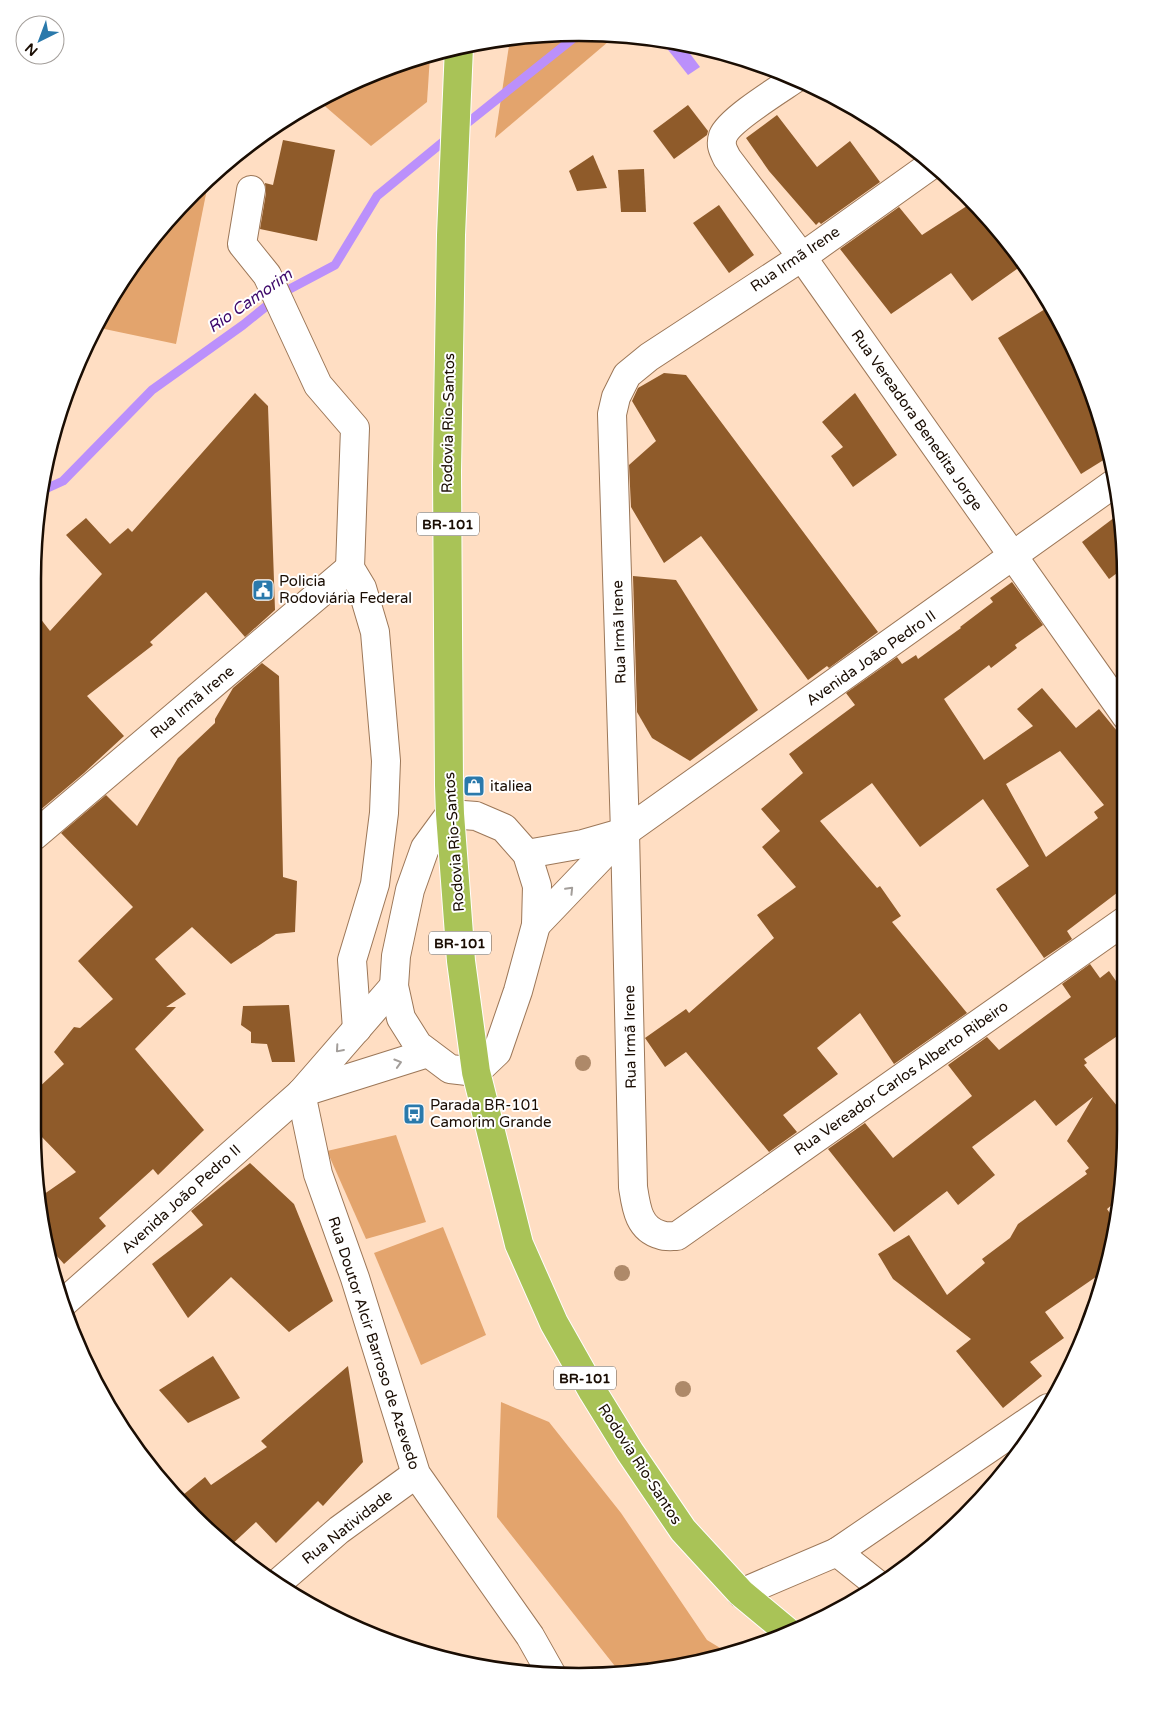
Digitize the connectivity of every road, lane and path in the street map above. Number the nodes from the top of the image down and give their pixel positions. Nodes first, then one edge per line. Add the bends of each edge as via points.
1 (459, 56) edge
2 (788, 84) edge
3 (926, 168) edge
4 (251, 190) dead end
5 (802, 256) junction
6 (1108, 488) edge
7 (1012, 557) junction
8 (350, 568) junction
9 (1117, 703) edge
10 (450, 814) junction
11 (41, 830) edge
12 (625, 832) junction
13 (527, 854) junction
14 (536, 925) junction
15 (1117, 926) edge
16 (394, 986) junction
17 (357, 1029) junction
18 (428, 1053) junction
19 (476, 1072) junction
20 (301, 1093) junction
21 (677, 1236) joint
22 (69, 1298) edge
23 (1033, 1418) edge
24 (416, 1474) junction
25 (837, 1552) junction
26 (283, 1579) edge
27 (873, 1580) edge
28 (741, 1593) junction
29 (783, 1628) edge
30 (547, 1667) edge

1 - 10 highway, Rodovia Rio-Santos / BR-101 via 451,235 447,471
2 - 5 street, Rua Vereadora Benedita Jorge via 732,124 723,135 721,145 727,158
3 - 5 street, Rua Irmã Irene
4 - 8 street via 242,244 268,278 318,385 355,428
5 - 7 street, Rua Vereadora Benedita Jorge
5 - 12 street, Rua Irmã Irene via 649,357 627,375 616,396 612,414
6 - 7 street, Avenida João Pedro II
7 - 9 street, Rua Vereadora Benedita Jorge
7 - 12 street, Avenida João Pedro II
8 - 11 street, Rua Irmã Irene
8 - 17 street via 362,588 375,632 386,761 384,813 375,884 352,960
10 - 13 street via 476,816 504,828
10 - 16 street via 425,848 410,890 396,956
10 - 19 highway, Rodovia Rio-Santos / BR-101 via 461,961
12 - 13 street, Avenida João Pedro II via 583,844
14 -> 12 street, Avenida João Pedro II
12 - 21 street, Rua Irmã Irene via 634,1196 637,1213 648,1227 661,1235
13 - 14 street via 536,886
14 - 19 street via 497,1052
15 - 21 street, Rua Vereador Carlos Alberto Ribeiro
16 - 17 street, Avenida João Pedro II
16 - 18 street via 401,1018 418,1045
17 -> 20 street, Avenida João Pedro II
18 - 19 street via 450,1069
20 -> 18 street, Avenida João Pedro II
19 - 28 highway, Rodovia Rio-Santos / BR-101 via 519,1244 554,1323 630,1452 683,1530
20 - 22 street, Avenida João Pedro II
20 - 24 street, Rua Doutor Alcir Barroso de Azevedo via 318,1174 355,1278
23 - 25 street
24 - 26 street, Rua Natividade via 339,1530
24 - 30 street, Rua Doutor Alcir Barroso de Azevedo via 515,1614
25 - 27 street
25 - 28 street
28 - 29 highway, Rodovia Rio-Santos / BR-101

